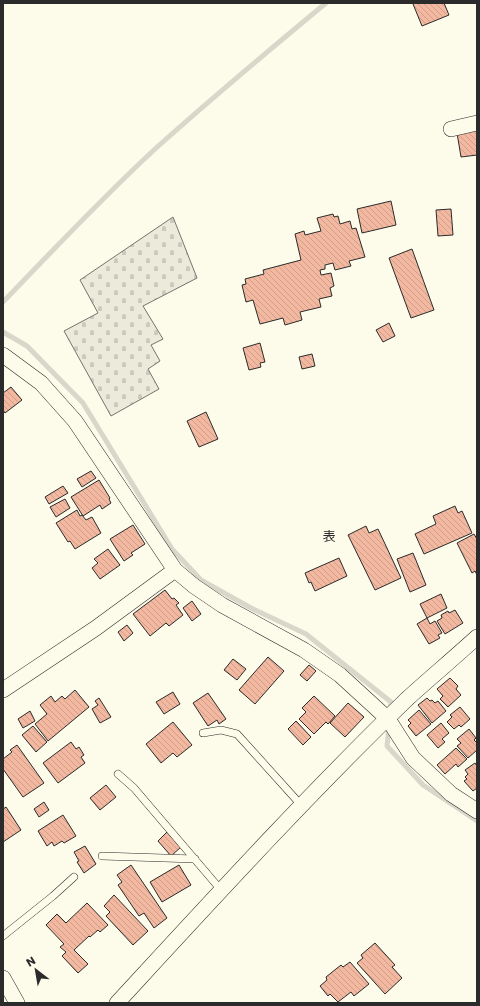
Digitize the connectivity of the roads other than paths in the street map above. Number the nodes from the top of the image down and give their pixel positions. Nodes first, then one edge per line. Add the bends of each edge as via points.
1 (477, 123) edge
2 (451, 129) dead end
3 (3, 355) edge
4 (174, 570) junction
5 (477, 637) edge
6 (3, 690) edge
7 (388, 719) junction
8 (203, 733) dead end
9 (118, 774) dead end
10 (302, 806) junction
11 (477, 811) edge
12 (102, 856) dead end
13 (195, 859) junction
14 (74, 877) dead end
15 (221, 890) junction
16 (3, 936) edge
17 (3, 978) edge
18 (17, 1003) edge
19 (117, 1003) edge

1 - 2 street
3 - 4 street via 41,383 75,421
4 - 6 street via 96,628
4 - 7 street via 222,605 304,650 340,675
5 - 7 street
7 - 10 street
7 - 11 street via 413,758 451,794
8 - 10 lane via 221,730 237,734
9 - 13 lane via 134,788
10 - 15 street
12 - 13 lane
13 - 15 lane
14 - 16 lane
15 - 19 street
17 - 18 street

